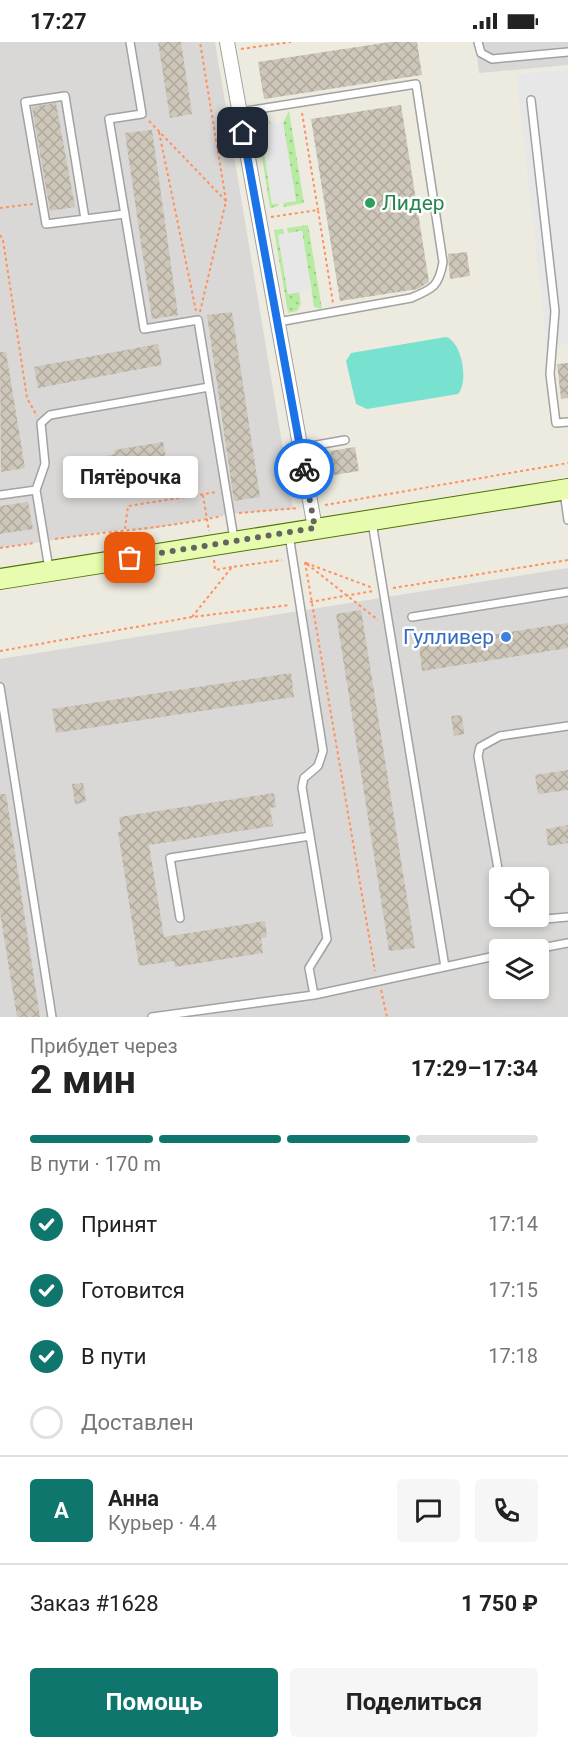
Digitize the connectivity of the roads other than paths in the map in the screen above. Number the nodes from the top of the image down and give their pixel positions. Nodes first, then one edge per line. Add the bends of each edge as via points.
1 (130, 42) edge
2 (478, 42) edge
3 (228, 44) edge
4 (568, 52) edge
5 (531, 100) dead end
6 (240, 112) junction
7 (125, 214) junction
8 (85, 219) junction
9 (278, 322) junction
10 (209, 387) junction
11 (568, 422) edge
12 (345, 440) dead end
13 (300, 448) junction
14 (566, 489) edge
15 (36, 490) junction
16 (0, 495) edge
17 (372, 519) junction
18 (568, 520) edge
19 (315, 528) junction
20 (288, 532) junction
21 (235, 541) junction
22 (50, 571) junction
23 (0, 579) edge
24 (568, 592) edge
25 (412, 617) dead end
26 (0, 687) edge
27 (568, 726) edge
28 (310, 836) junction
29 (498, 867) edge
30 (568, 917) edge
31 (180, 918) dead end
32 (549, 920) edge
33 (568, 943) edge
34 (549, 947) edge
35 (489, 957) edge
36 (445, 967) junction
37 (314, 995) junction
38 (52, 1017) edge
39 (152, 1017) edge

1 - 7 lane via 142,114 109,119
2 - 4 lane via 481,53 492,59
3 - 6 street
5 - 11 lane via 555,311 550,374 556,423
6 - 9 street
6 - 9 lane via 416,84 443,262 441,278 430,290 411,298
7 - 8 lane
7 - 10 lane via 144,329 198,320
8 - 8 lane via 46,224 25,102 65,96
9 - 13 street
10 - 15 lane via 50,415 41,423 45,464
10 - 21 lane
12 - 13 lane
13 - 19 street
14 - 17 main road
14 - 18 lane
15 - 16 lane
15 - 22 lane
17 - 19 main road
17 - 36 lane
19 - 20 main road
20 - 21 main road
20 - 28 lane via 324,751 318,766 303,778
21 - 22 main road
22 - 23 main road
24 - 25 lane
26 - 38 lane
27 - 29 lane via 500,736 480,747 478,756
28 - 31 lane via 170,858
28 - 37 lane via 327,939 309,968
30 - 32 lane
33 - 34 lane
35 - 36 lane
36 - 37 lane
37 - 39 lane

